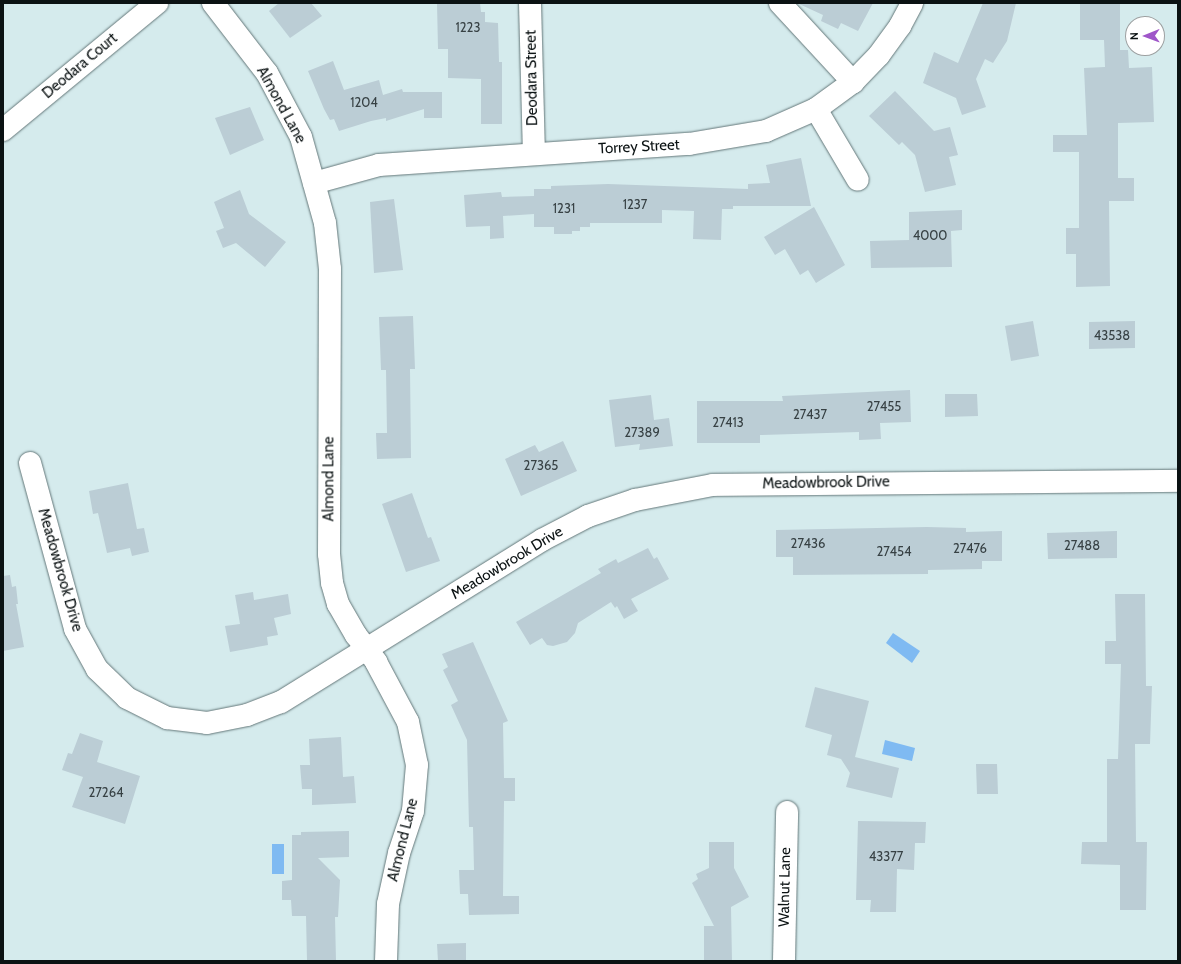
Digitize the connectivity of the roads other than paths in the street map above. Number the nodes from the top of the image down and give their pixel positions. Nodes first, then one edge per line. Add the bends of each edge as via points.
1 (157, 3) edge
2 (213, 3) edge
3 (530, 3) edge
4 (780, 3) edge
5 (912, 3) edge
6 (853, 82) junction
7 (816, 109) junction
8 (3, 130) edge
9 (534, 153) junction
10 (858, 180) dead end
11 (314, 183) junction
12 (30, 462) dead end
13 (1178, 481) edge
14 (365, 649) junction
15 (787, 812) dead end
16 (386, 961) edge
17 (784, 961) edge

1 - 8 street, Deodara Court
2 - 11 street, Almond Lane via 267,73 301,137
3 - 9 street, Deodara Street
4 - 6 street
5 - 6 street, Torrey Street via 900,26 879,55
6 - 7 street, Torrey Street
7 - 9 street, Torrey Street via 766,131 732,139
7 - 10 street
9 - 11 street, Torrey Street via 379,165
11 - 14 street, Almond Lane via 325,223 330,269 329,547 332,583 338,604
12 - 14 street, Meadowbrook Drive via 75,629 97,669 127,698 168,718 207,723 247,715 281,702
13 - 14 street, Meadowbrook Drive via 713,485 635,500 588,516 542,540
14 - 16 street, Almond Lane via 376,662 408,722 417,765 413,811 399,853 388,904
15 - 17 street, Walnut Lane

